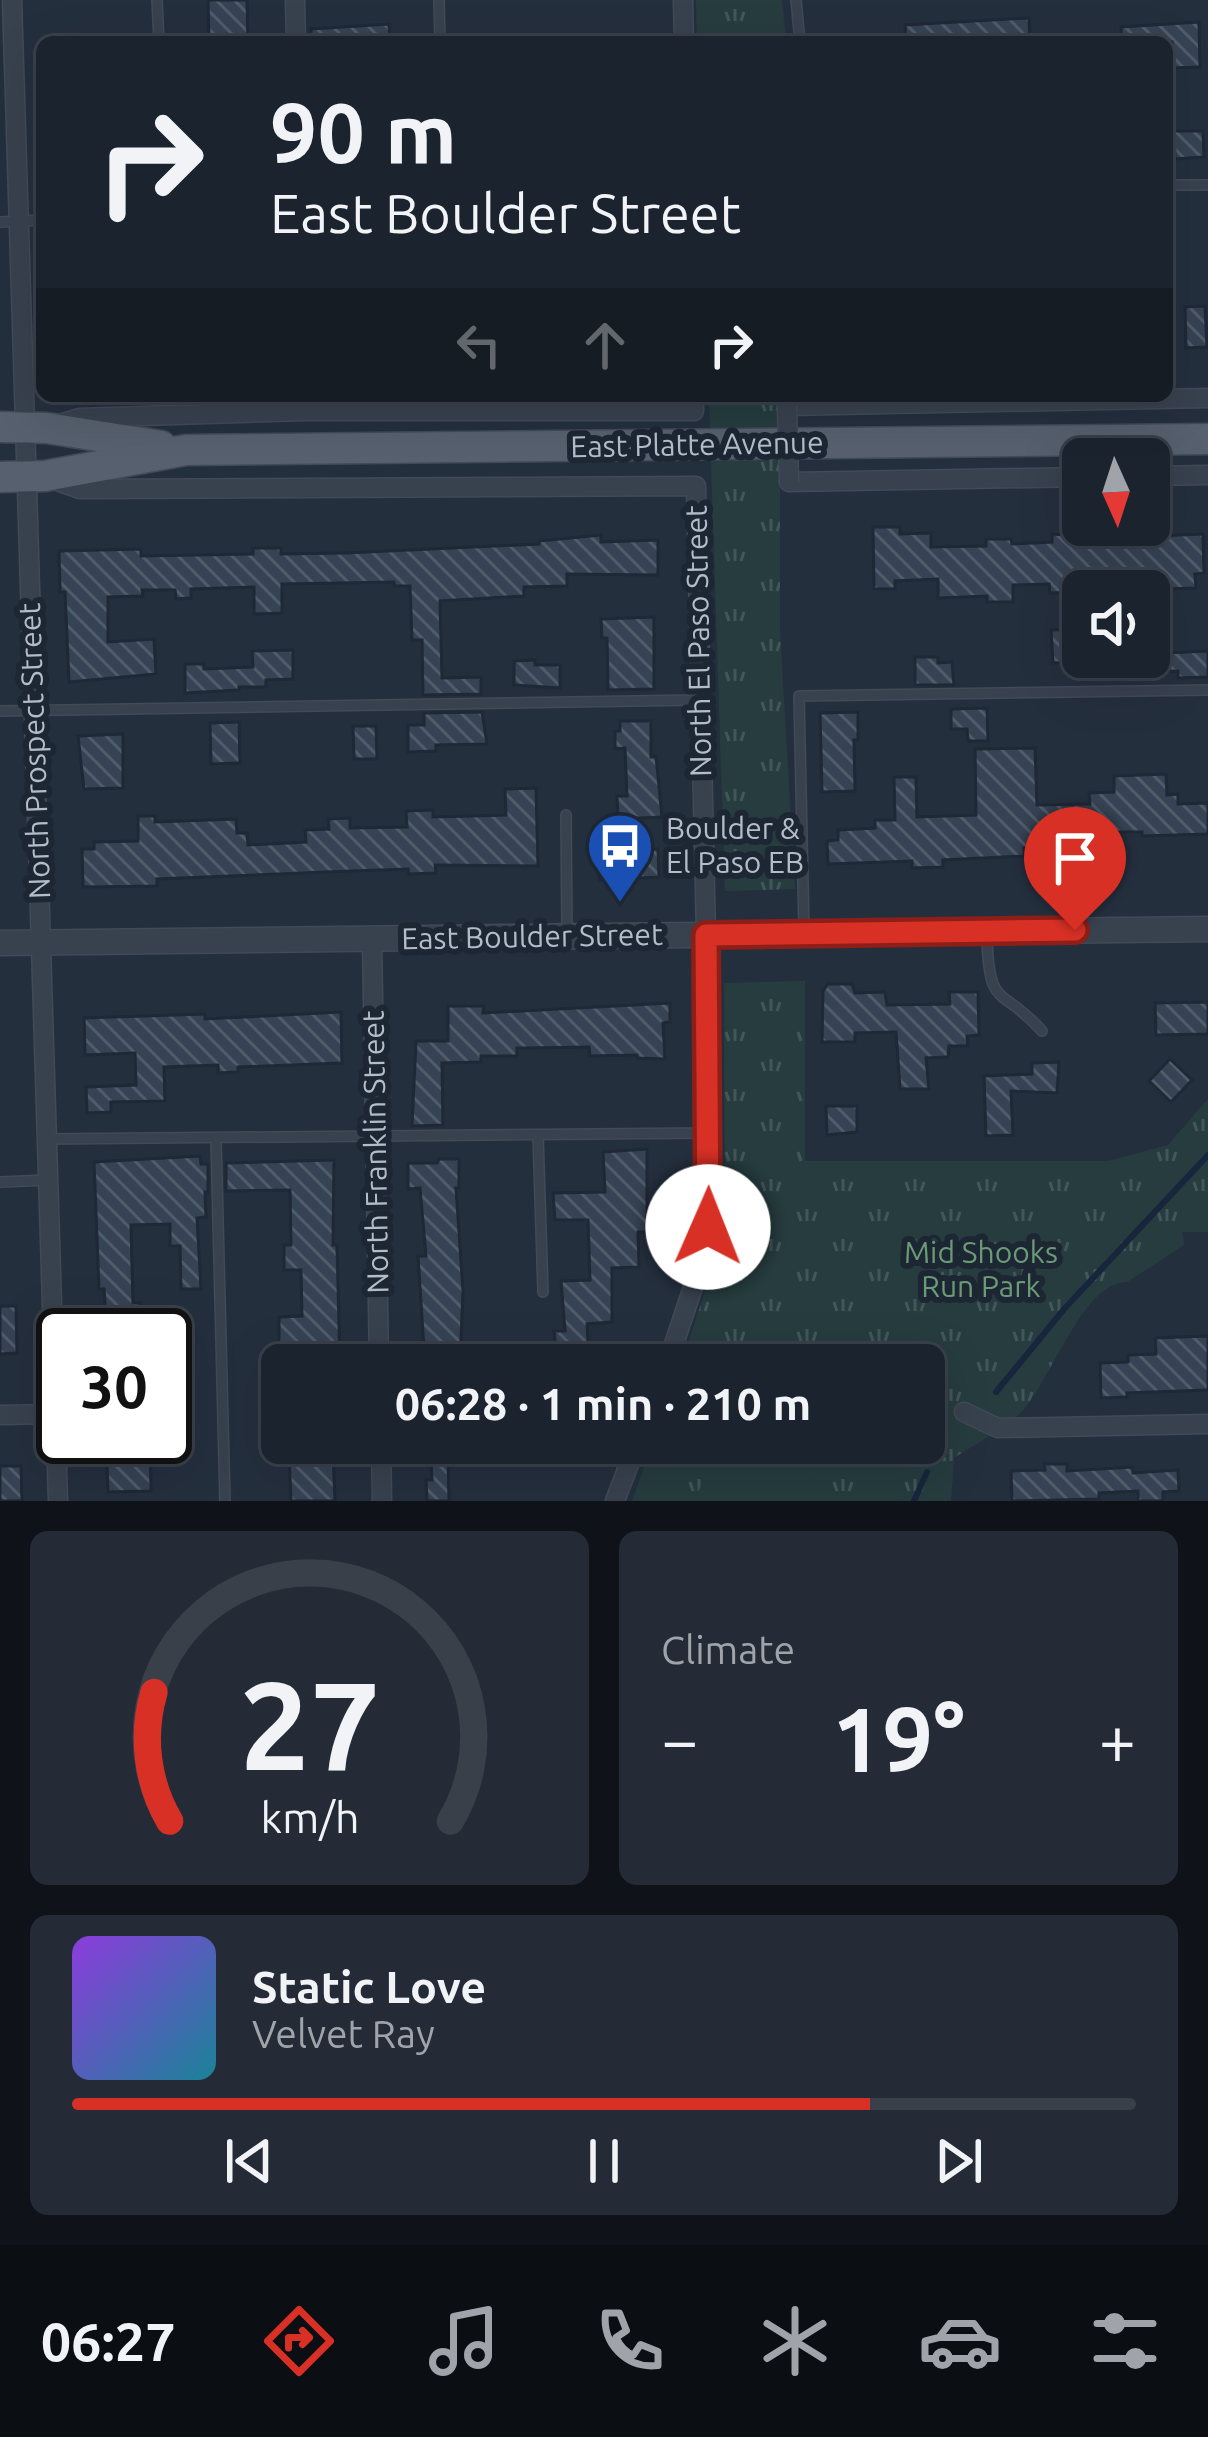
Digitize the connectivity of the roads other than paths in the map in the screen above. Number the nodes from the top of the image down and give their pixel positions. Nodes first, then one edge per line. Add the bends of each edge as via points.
1 (13, 0) edge
2 (157, 0) edge
3 (295, 0) edge
4 (439, 0) edge
5 (683, 0) edge
6 (796, 0) edge
7 (159, 36) edge
8 (296, 36) edge
9 (440, 36) edge
10 (684, 36) edge
11 (799, 36) edge
12 (1173, 185) edge
13 (1208, 185) edge
14 (10, 221) edge
15 (1208, 398) edge
16 (1173, 399) edge
17 (998, 402) edge
18 (694, 403) edge
19 (306, 404) edge
20 (170, 406) edge
21 (24, 428) edge
22 (1208, 439) edge
23 (186, 450) junction
24 (1208, 475) edge
25 (1170, 476) edge
26 (24, 477) edge
27 (1062, 477) edge
28 (1208, 690) edge
29 (699, 700) junction
30 (32, 710) junction
31 (0, 711) edge
32 (566, 815) dead end
33 (1208, 928) edge
34 (987, 931) junction
35 (804, 933) junction
36 (706, 935) junction
37 (567, 938) junction
38 (372, 939) junction
39 (0, 943) edge
40 (43, 943) junction
41 (1042, 1030) dead end
42 (710, 1133) junction
43 (538, 1135) junction
44 (375, 1137) junction
45 (48, 1139) junction
46 (216, 1139) junction
47 (49, 1180) junction
48 (0, 1181) edge
49 (543, 1292) dead end
50 (52, 1308) edge
51 (380, 1344) edge
52 (674, 1344) edge
53 (964, 1412) dead end
54 (36, 1414) edge
55 (0, 1415) edge
56 (1208, 1424) edge
57 (57, 1464) edge
58 (381, 1464) edge
59 (629, 1464) edge
60 (58, 1501) edge
61 (225, 1501) edge
62 (382, 1501) edge
63 (615, 1501) edge

1 - 14 street, North Prospect Street
2 - 7 lane
3 - 8 street
4 - 9 lane
5 - 10 street
6 - 11 lane
12 - 13 lane
14 - 21 street, North Prospect Street
15 - 16 street, bridge
17 - 27 street, bridge via 787,406 790,482
18 - 19 street
19 - 20 street
20 - 21 street
21 - 23 main road, East Platte Avenue
21 - 26 street, North Prospect Street
22 - 23 main road, East Platte Avenue
23 - 26 main road, East Platte Avenue
24 - 25 street
26 - 29 street, North El Paso Street via 80,489 696,486
26 - 30 street, North Prospect Street
28 - 35 lane via 799,696
29 - 30 lane
29 - 36 street, North El Paso Street
30 - 31 lane
30 - 40 street, North Prospect Street
32 - 37 lane
33 - 34 street, East Boulder Street
34 - 35 street, East Boulder Street
34 - 41 lane via 993,987
35 - 36 street, East Boulder Street
36 - 37 street, East Boulder Street
36 - 42 street, North El Paso Street
37 - 38 street, East Boulder Street
38 - 40 street, East Boulder Street
38 - 44 street, North Franklin Street
39 - 40 street, East Boulder Street
40 - 45 street, North Prospect Street
42 - 43 lane
42 - 52 street, North El Paso Street via 708,1227
43 - 44 lane
43 - 49 lane
44 - 46 lane
44 - 51 street, North Franklin Street
45 - 46 lane
45 - 47 street, North Prospect Street
46 - 61 lane
47 - 48 lane
47 - 50 street, North Prospect Street
53 - 56 street via 998,1428
54 - 55 street
57 - 60 street, North Prospect Street
58 - 62 street
59 - 63 street

